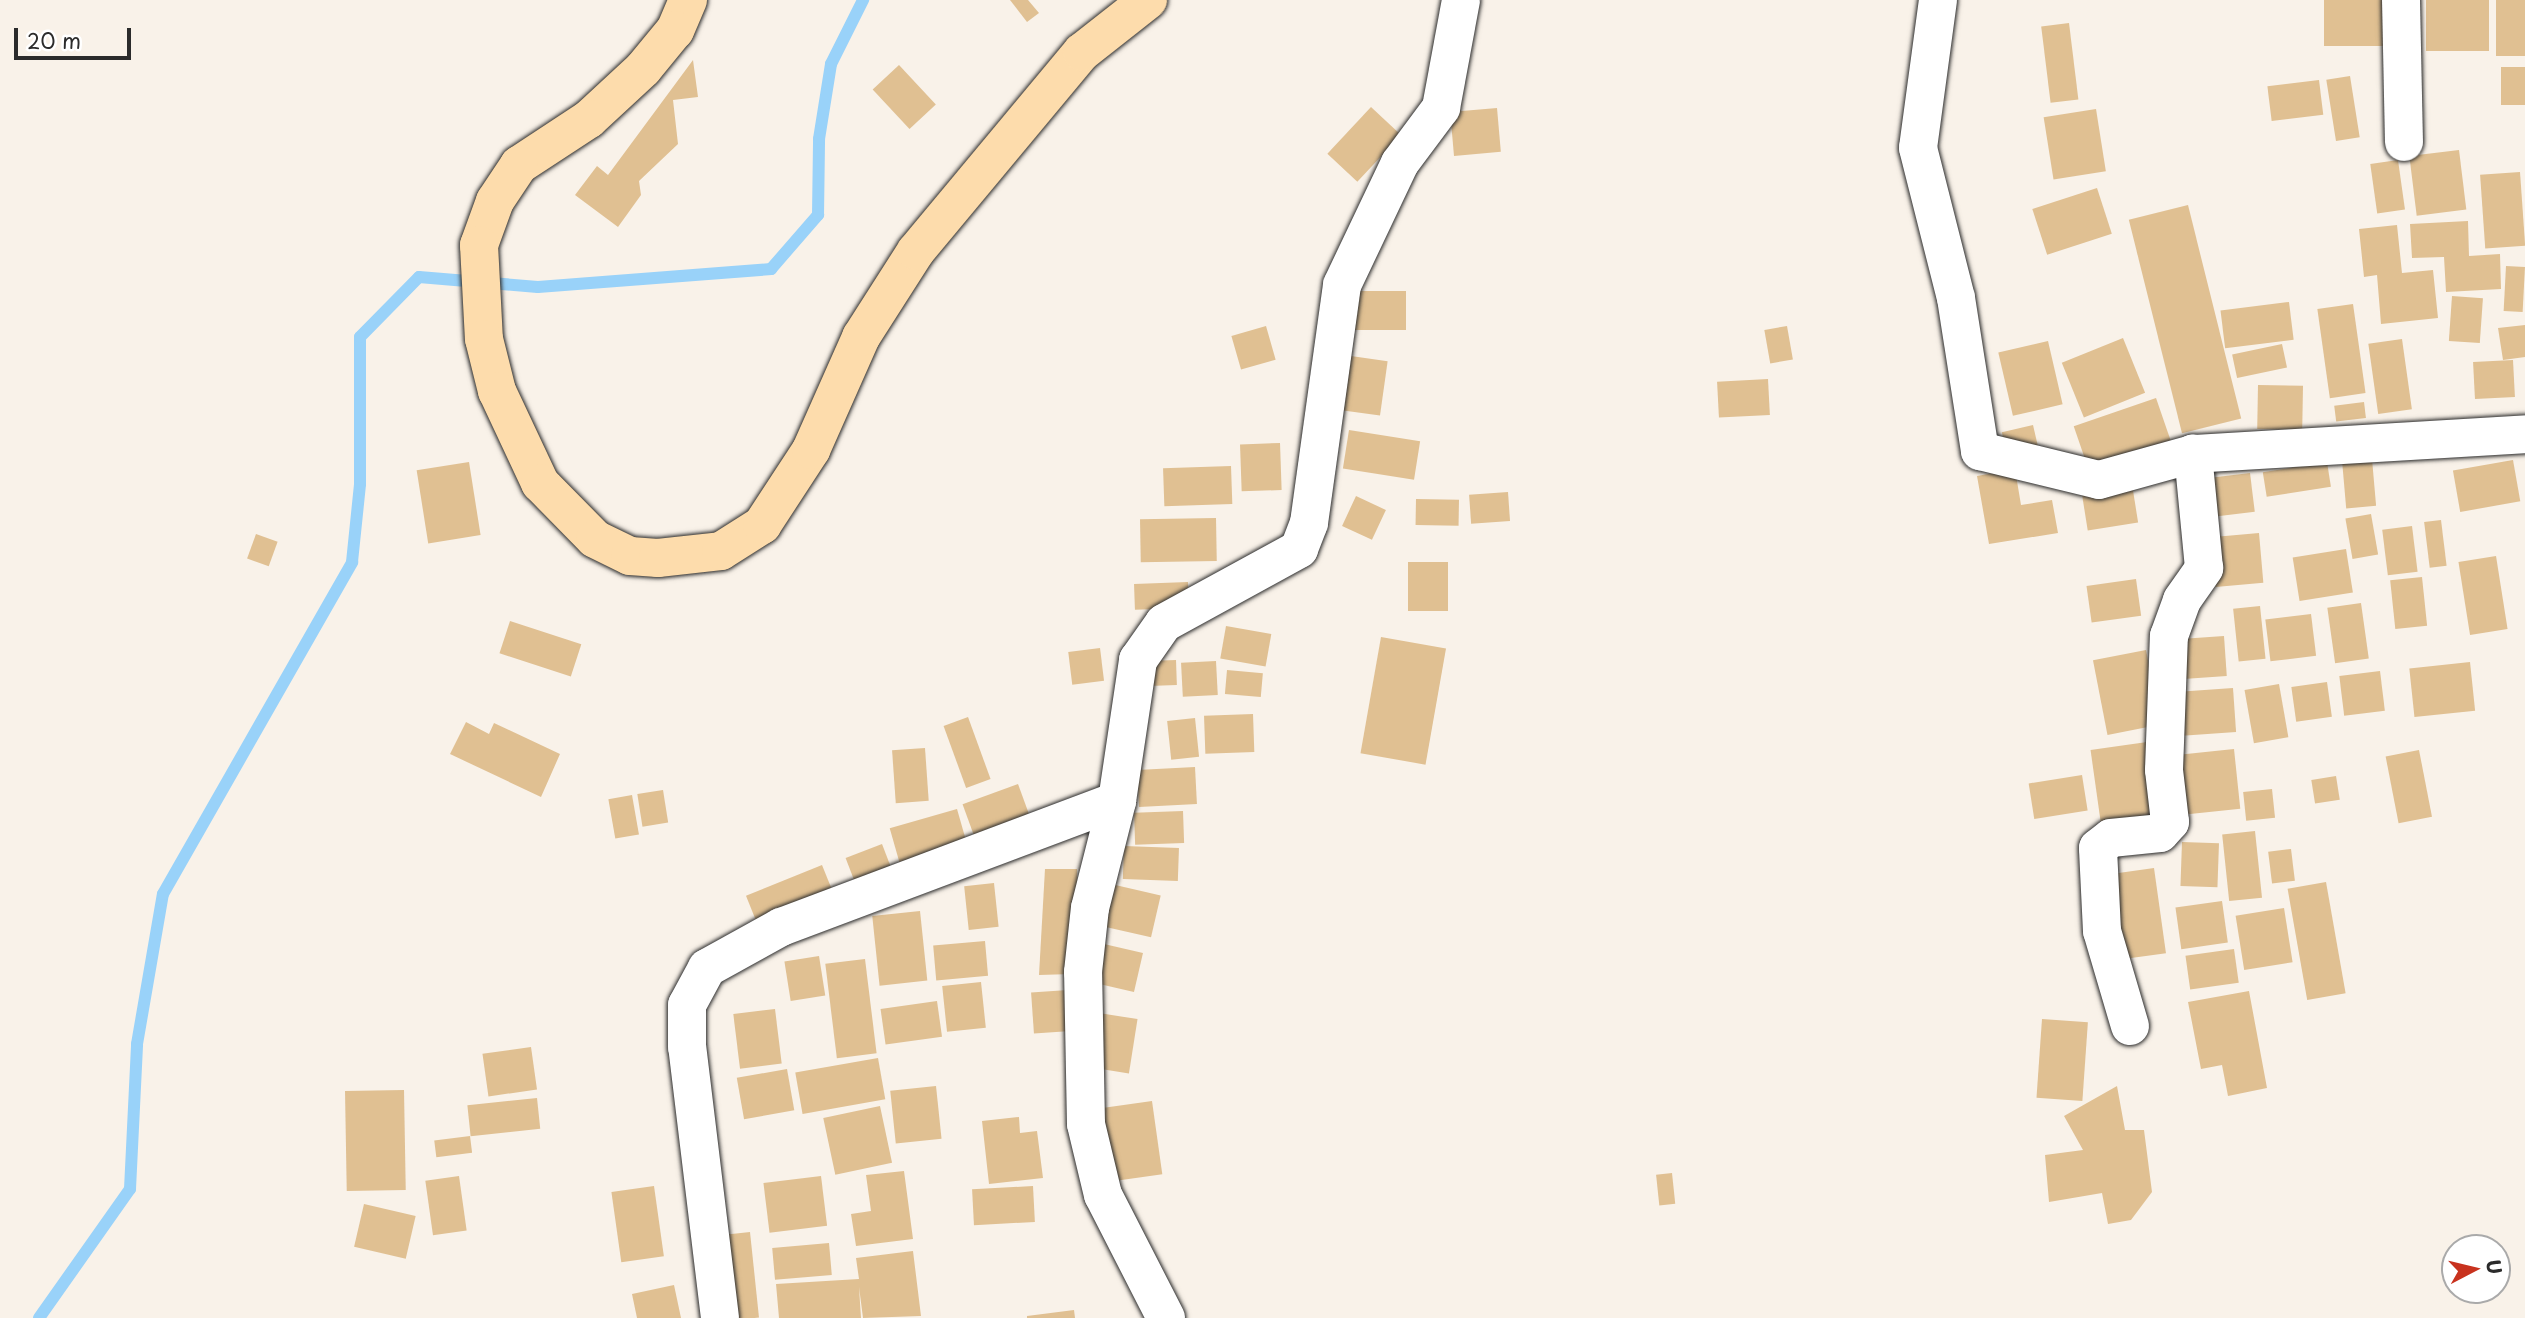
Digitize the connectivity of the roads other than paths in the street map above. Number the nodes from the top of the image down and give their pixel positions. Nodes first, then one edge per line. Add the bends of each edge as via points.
1 (688, 0) edge
2 (1148, 0) edge
3 (1461, 0) edge
4 (1938, 0) edge
5 (2401, 0) edge
6 (2404, 142) dead end
7 (2525, 434) edge
8 (2193, 454) junction
9 (1116, 801) junction
10 (2130, 1026) dead end
11 (720, 1318) edge
12 (1166, 1318) edge

1 - 2 main road via 675,30 643,69 589,119 519,165 495,201 479,244 484,339 497,391 540,483 594,539 630,556 658,558 721,551 762,524 811,450 861,337 916,251 1082,52
3 - 9 street via 1441,108 1401,163 1342,285 1305,536 1287,561 1174,617 1144,643
4 - 8 street via 1918,148 1956,298 1980,452 2099,480
5 - 6 street
7 - 8 street
8 - 10 street via 2204,568 2182,600 2169,636 2164,771 2170,822 2160,833 2111,838 2098,848 2102,931
9 - 11 street via 781,927 707,968 687,1005 687,1046
9 - 12 street via 1090,908 1083,972 1086,1124 1103,1195

